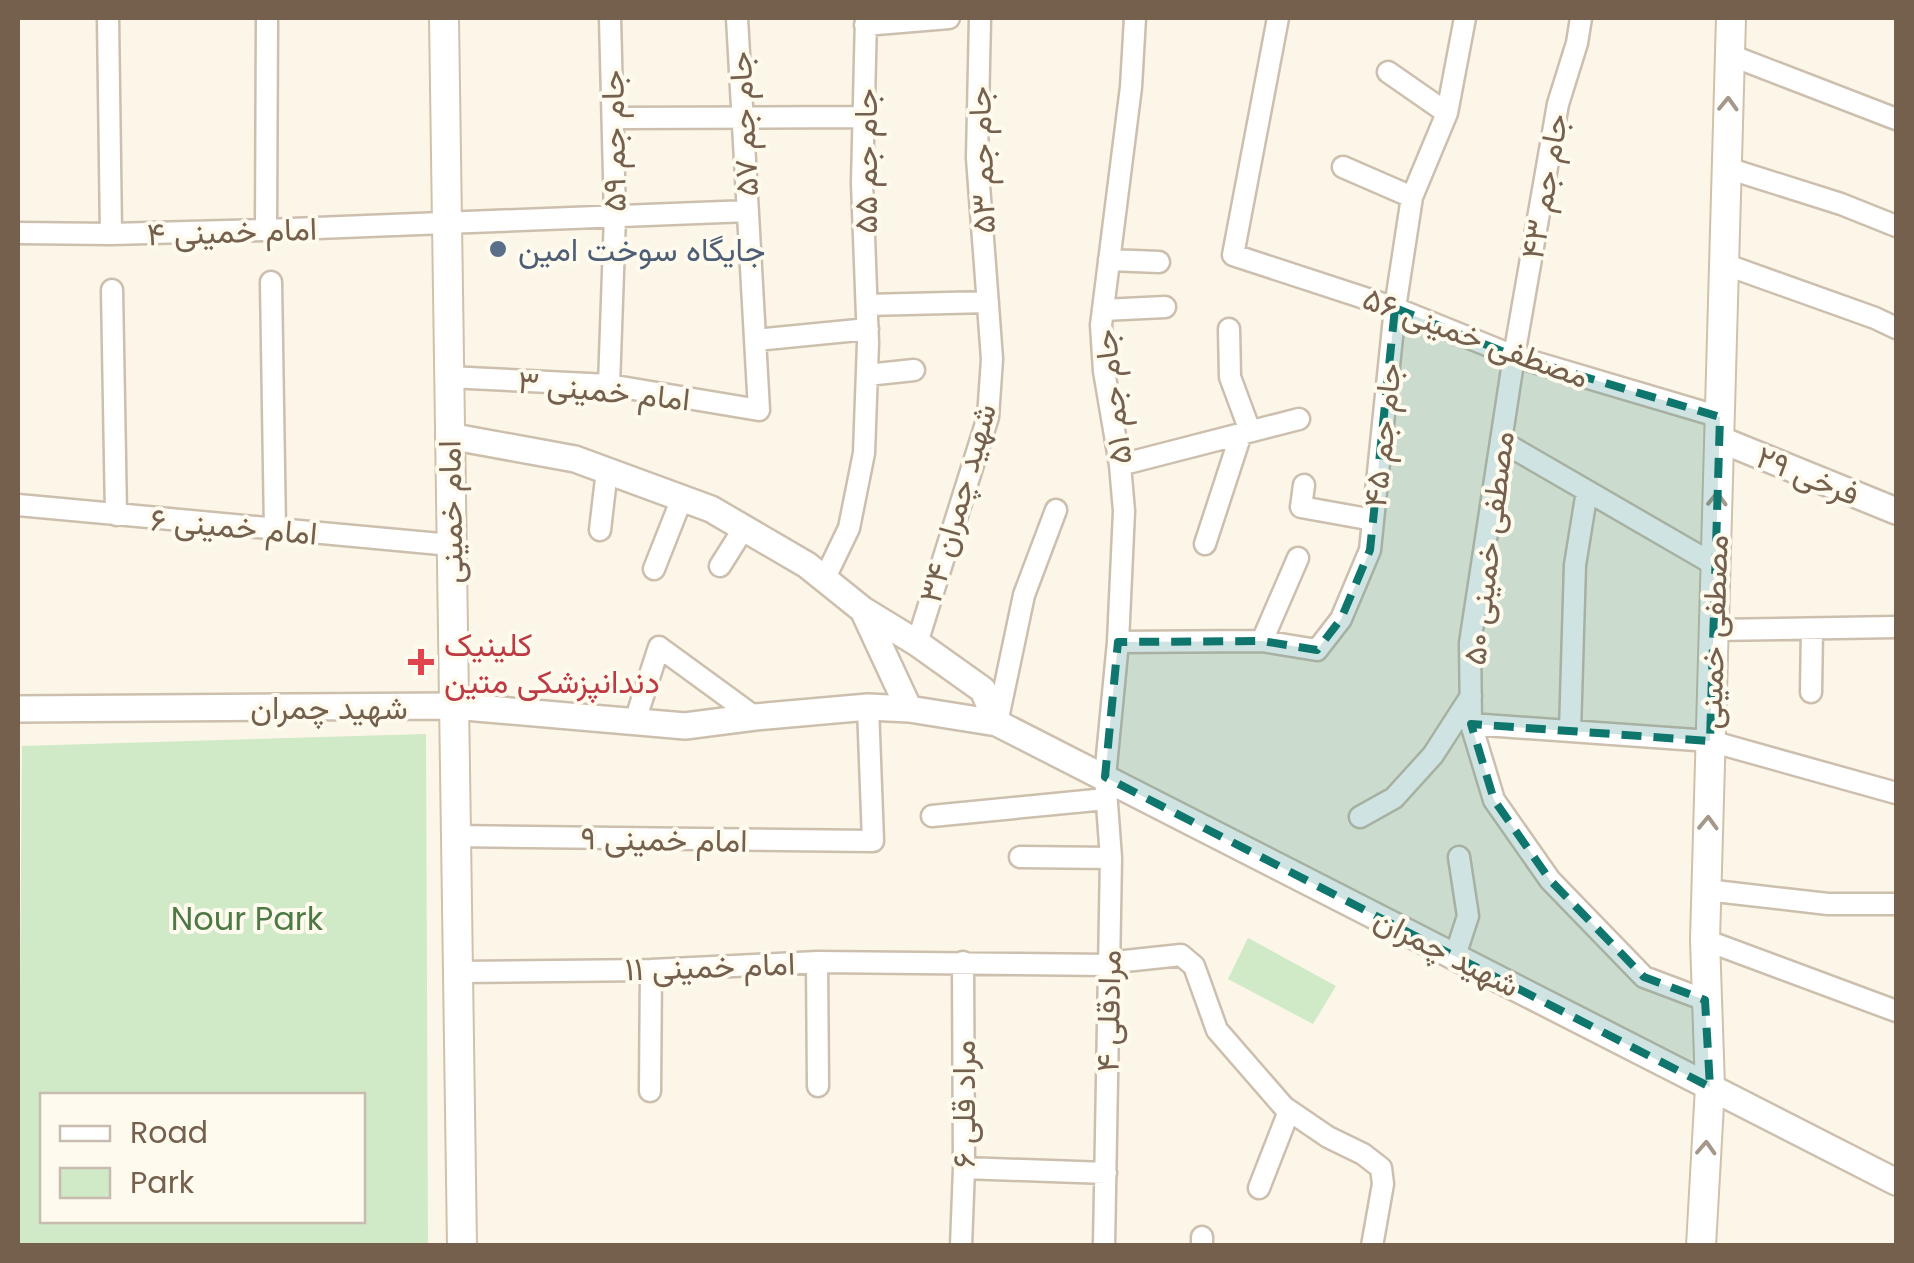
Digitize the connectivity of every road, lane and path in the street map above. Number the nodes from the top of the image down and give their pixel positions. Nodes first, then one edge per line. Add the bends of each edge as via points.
1 (108, 18) edge
2 (266, 18) edge
3 (444, 18) edge
4 (610, 18) edge
5 (737, 18) edge
6 (949, 18) edge
7 (980, 18) edge
8 (1135, 18) edge
9 (1278, 18) edge
10 (1465, 18) edge
11 (1581, 18) edge
12 (1731, 18) edge
13 (865, 21) edge
14 (1730, 55) junction
15 (1388, 72) dead end
16 (1447, 113) junction
17 (743, 117) junction
18 (614, 118) junction
19 (864, 118) junction
20 (1896, 119) edge
21 (1343, 167) dead end
22 (1727, 168) junction
23 (1412, 198) junction
24 (748, 211) junction
25 (615, 216) junction
26 (446, 222) junction
27 (1896, 226) edge
28 (266, 230) junction
29 (18, 233) edge
30 (111, 234) junction
31 (1109, 260) junction
32 (1159, 262) dead end
33 (1724, 264) junction
34 (271, 282) dead end
35 (112, 290) dead end
36 (988, 302) junction
37 (867, 305) junction
38 (1165, 307) dead end
39 (1395, 308) junction
40 (1103, 310) junction
41 (1229, 328) dead end
42 (1896, 328) edge
43 (868, 329) junction
44 (756, 340) junction
45 (1514, 356) junction
46 (914, 370) dead end
47 (867, 375) junction
48 (448, 377) junction
49 (609, 385) junction
50 (760, 410) joint
51 (1299, 418) dead end
52 (1719, 428) junction
53 (1246, 432) junction
54 (449, 436) junction
55 (1501, 441) junction
56 (1120, 465) junction
57 (607, 470) junction
58 (1304, 484) dead end
59 (1588, 491) junction
60 (682, 498) junction
61 (18, 504) edge
62 (1056, 510) dead end
63 (1896, 511) edge
64 (116, 516) junction
65 (1372, 520) junction
66 (744, 528) junction
67 (276, 530) junction
68 (600, 530) dead end
69 (1205, 544) dead end
70 (451, 545) junction
71 (1298, 558) dead end
72 (1715, 565) junction
73 (720, 566) dead end
74 (654, 568) dead end
75 (824, 580) junction
76 (862, 610) junction
77 (1896, 628) edge
78 (1812, 629) junction
79 (1714, 630) junction
80 (1262, 641) junction
81 (1118, 642) junction
82 (917, 643) junction
83 (1811, 692) dead end
84 (1471, 696) junction
85 (453, 706) junction
86 (868, 707) junction
87 (18, 708) edge
88 (909, 709) junction
89 (755, 717) junction
90 (635, 721) junction
91 (997, 723) junction
92 (1471, 724) junction
93 (1570, 731) junction
94 (1710, 741) junction
95 (1105, 788) junction
96 (1896, 794) edge
97 (932, 816) dead end
98 (1360, 818) dead end
99 (455, 836) junction
100 (1020, 857) dead end
101 (1460, 857) dead end
102 (1111, 858) junction
103 (1706, 890) junction
104 (1896, 904) edge
105 (1705, 940) junction
106 (1455, 956) junction
107 (817, 962) junction
108 (962, 962) junction
109 (1109, 965) junction
110 (651, 970) junction
111 (458, 972) junction
112 (1705, 1000) junction
113 (1896, 1011) edge
114 (818, 1086) dead end
115 (1710, 1086) junction
116 (650, 1091) dead end
117 (1290, 1111) junction
118 (964, 1168) junction
119 (1106, 1173) junction
120 (1896, 1182) edge
121 (1259, 1188) dead end
122 (462, 1246) edge
123 (960, 1246) edge
124 (1104, 1246) edge
125 (1372, 1246) edge
126 (1701, 1246) edge

1 - 30 street
2 - 28 street
3 - 26 main road, امام خمینی
4 - 18 street, جام جم ۵۹
5 - 17 street, جام جم ۵۷
6 - 13 street
7 - 36 street, جام جم ۵۳ via 977,158
8 - 31 street, جام جم ۵۱
9 - 39 street, مصطفی خمینی ۵۶ via 1233,254
10 - 16 street, جام جم ۴۵
11 - 45 street, جام جم ۴۳ via 1558,104
12 - 14 main road, مصطفی خمینی
13 - 19 street, جام جم ۵۵
14 - 20 street
22 -> 14 main road, مصطفی خمینی
15 - 16 street
16 - 23 street, جام جم ۴۵
17 - 18 street
17 - 19 street
17 - 24 street, جام جم ۵۷
18 - 25 street, جام جم ۵۹
19 - 37 street, جام جم ۵۵
21 - 23 street
22 - 27 street
22 - 33 main road, مصطفی خمینی
23 - 39 street, جام جم ۴۵
24 - 25 street, امام خمینی ۴
24 - 44 street, جام جم ۵۷
25 - 26 street, امام خمینی ۴
25 - 49 street, جام جم ۵۹
26 - 28 street, امام خمینی ۴
26 - 48 main road, امام خمینی
28 - 30 street, امام خمینی ۴
29 - 30 street, امام خمینی ۴
31 - 32 street
31 - 40 street, جام جم ۵۱
33 - 42 street
33 - 52 main road, مصطفی خمینی
34 - 67 street
35 - 64 street
36 - 37 street
36 - 82 street, شهید چمران ۳۴ via 988,417
37 - 43 street, جام جم ۵۵
38 - 40 street
39 - 45 street, مصطفی خمینی ۵۶
39 - 65 street, جام جم ۴۵
40 - 56 street, جام جم ۵۱ via 1104,371
41 - 53 street via 1230,376
43 - 44 street
43 - 47 street, جام جم ۵۵
44 - 50 street, جام جم ۵۷
45 - 52 street, مصطفی خمینی ۵۶
45 - 55 street, مصطفی خمینی ۵۰
46 - 47 street
47 - 75 street, جام جم ۵۵ via 864,453 849,528
48 - 49 street, امام خمینی ۳
48 - 54 main road, امام خمینی
49 - 50 street, امام خمینی ۳
51 - 53 street
52 - 63 street, فرخی ۲۹
72 -> 52 main road, مصطفی خمینی
53 - 56 street
53 - 69 street
54 - 57 street
54 - 70 main road, امام خمینی
55 - 59 street
55 - 84 street, مصطفی خمینی ۵۰ via 1470,643
56 - 81 street, جام جم ۵۱
57 - 60 street
57 - 68 street
58 - 65 street via 1301,506
59 - 72 street
59 - 93 street via 1575,565
60 - 66 street
60 - 74 street
61 - 64 street, امام خمینی ۶
62 - 91 street via 1024,595
64 - 67 street, امام خمینی ۶
65 - 80 street, جام جم ۴۵ via 1370,550 1341,619 1317,650
66 - 73 street
66 - 75 street
67 - 70 street, امام خمینی ۶
70 - 85 main road, امام خمینی
71 - 80 street
72 - 79 main road, مصطفی خمینی
75 - 76 street
76 - 82 street
76 - 88 street
77 - 78 street
78 - 79 street
78 - 83 street
79 - 94 main road, مصطفی خمینی
80 - 81 street, جام جم ۴۵
81 - 95 street, جام جم ۵۱
82 - 91 street via 983,690
84 - 92 street, مصطفی خمینی ۵۰
84 - 98 street via 1433,756 1394,798
85 - 87 street, شهید چمران
85 - 90 street, شهید چمران
85 - 99 main road, امام خمینی
86 - 88 street, شهید چمران
86 - 89 street, شهید چمران
86 - 99 street, امام خمینی ۹ via 873,841
88 - 91 street, شهید چمران
89 - 90 street, شهید چمران via 686,726
89 - 90 street via 659,647
91 - 95 street, شهید چمران
92 - 93 street
92 - 112 street, مصطفی خمینی ۵۰ via 1494,800 1550,880 1644,976
93 - 94 street
94 - 96 street
103 -> 94 main road, مصطفی خمینی
95 - 97 street
95 - 102 street, مرادقلی ۴
95 - 106 street, شهید چمران
99 - 111 main road, امام خمینی
100 - 102 street
101 - 106 street via 1468,916
102 - 109 street, مرادقلی ۴
103 - 104 street
103 - 105 main road, مصطفی خمینی
105 - 112 main road, مصطفی خمینی
105 - 113 street
106 - 115 street, شهید چمران
107 - 108 street, امام خمینی ۱۱
107 - 110 street, امام خمینی ۱۱
107 - 114 street
108 - 109 street, امام خمینی ۱۱
108 - 118 street, مراد قلی ۶
109 - 117 street, امام خمینی ۱۱ via 1181,955 1194,966 1218,1030
109 - 119 street, مرادقلی ۴
110 - 111 street, امام خمینی ۱۱
110 - 116 street
111 - 122 main road, امام خمینی
112 - 115 main road, مصطفی خمینی
115 - 120 street, شهید چمران
126 -> 115 main road, مصطفی خمینی
117 - 121 street
117 - 125 street via 1382,1168
118 - 119 street
118 - 123 street, مراد قلی ۶
119 - 124 street, مرادقلی ۴

